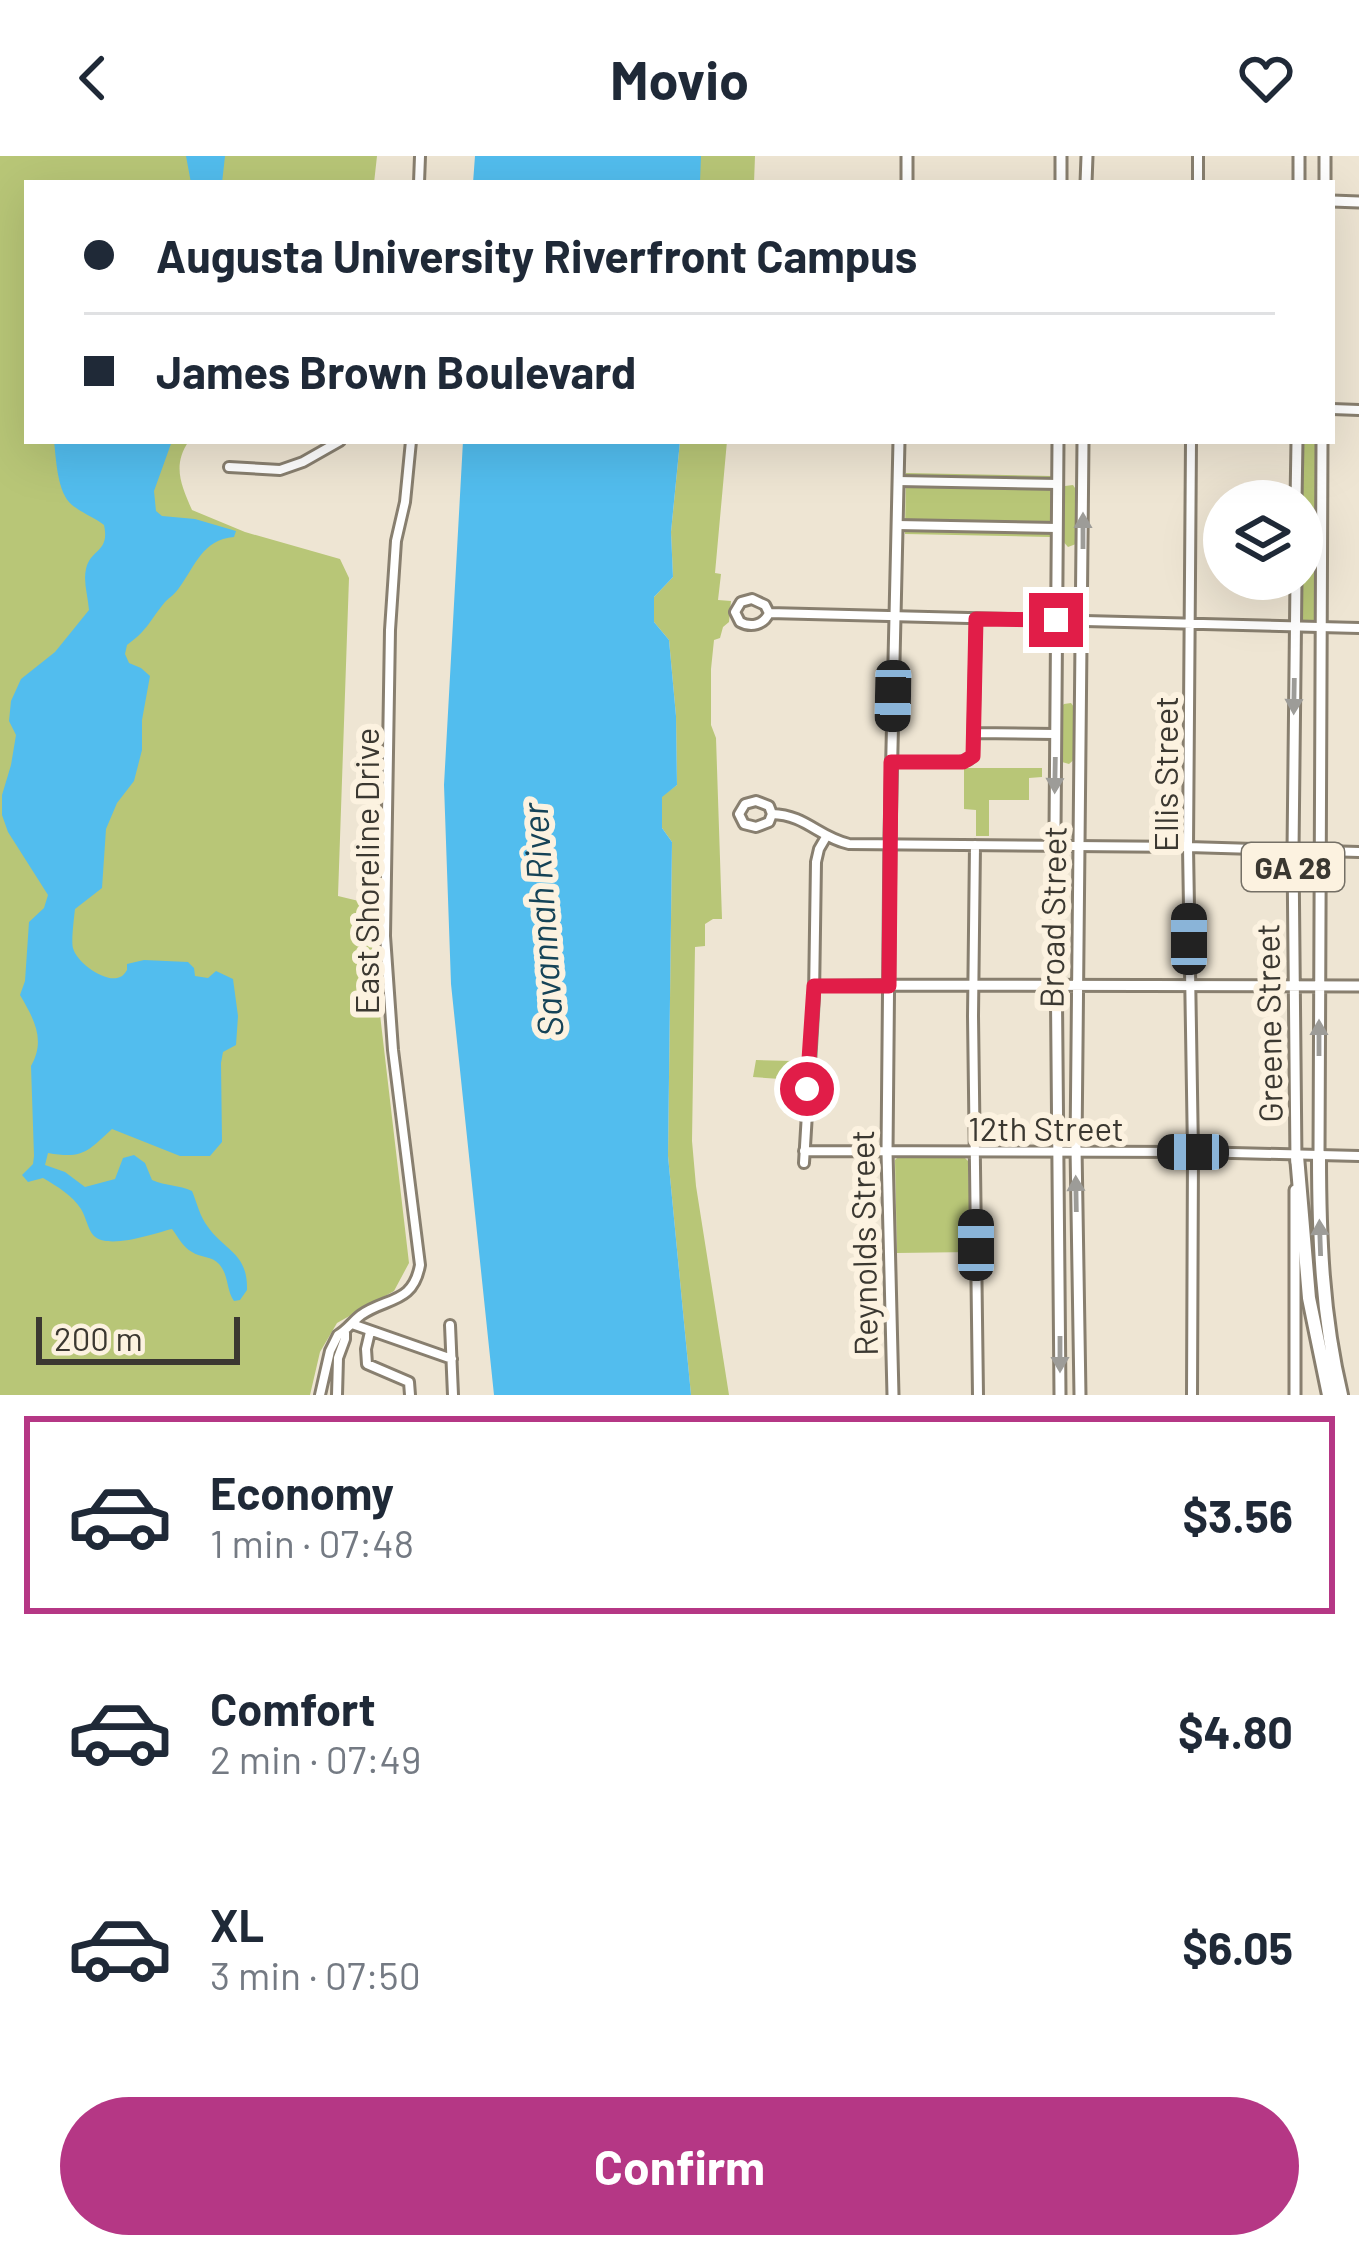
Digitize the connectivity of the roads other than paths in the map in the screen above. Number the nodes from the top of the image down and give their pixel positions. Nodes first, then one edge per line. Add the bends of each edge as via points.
1 (335, 444) edge
2 (411, 444) edge
3 (899, 444) edge
4 (1058, 444) edge
5 (1083, 444) edge
6 (1191, 444) edge
7 (1297, 444) edge
8 (1322, 444) edge
9 (229, 467) dead end
10 (1296, 480) edge
11 (898, 481) junction
12 (1058, 484) junction
13 (897, 526) junction
14 (1058, 528) junction
15 (1296, 600) edge
16 (769, 613) dead end
17 (896, 616) junction
18 (976, 619) junction
19 (1056, 620) junction
20 (1082, 621) junction
21 (1190, 623) junction
22 (1295, 626) junction
23 (1319, 626) junction
24 (1359, 628) edge
25 (974, 734) junction
26 (1055, 734) junction
27 (891, 762) junction
28 (772, 814) dead end
29 (826, 837) junction
30 (890, 844) junction
31 (975, 845) junction
32 (1055, 846) junction
33 (1080, 847) junction
34 (1188, 847) junction
35 (1293, 851) junction
36 (1319, 852) junction
37 (1359, 852) edge
38 (973, 984) junction
39 (1056, 985) junction
40 (1077, 985) junction
41 (1189, 985) junction
42 (1294, 985) junction
43 (814, 986) junction
44 (889, 986) junction
45 (1318, 986) junction
46 (1359, 986) edge
47 (975, 1151) junction
48 (887, 1152) junction
49 (1193, 1152) junction
50 (1058, 1153) junction
51 (1076, 1154) junction
52 (1319, 1155) junction
53 (1297, 1156) junction
54 (1359, 1156) edge
55 (1059, 1282) junction
56 (1078, 1282) junction
57 (352, 1324) junction
58 (450, 1325) dead end
59 (370, 1332) junction
60 (345, 1333) junction
61 (452, 1359) junction
62 (320, 1395) edge
63 (337, 1395) edge
64 (410, 1395) edge
65 (452, 1395) edge
66 (893, 1395) edge
67 (978, 1395) edge
68 (1060, 1395) edge
69 (1080, 1395) edge
70 (1192, 1395) edge
71 (1295, 1395) edge
72 (1329, 1395) edge
73 (1341, 1395) edge

1 - 9 street via 280,470
2 - 57 street, East Shoreline Drive via 390,630 385,935 420,1265 407,1293
3 - 11 main road, Reynolds Street
4 - 12 main road, Broad Street
20 -> 5 main road, Broad Street
6 - 21 street, Ellis Street
7 - 10 main road
8 - 23 main road, Greene Street / GA 28
11 - 12 street
11 - 13 main road, Reynolds Street
12 - 14 main road, Broad Street
13 - 14 street
13 - 17 main road, Reynolds Street
14 - 19 main road, Broad Street
15 - 22 main road, Greene Street / GA 28
16 - 17 street
17 - 18 street
17 - 27 main road, Reynolds Street
18 - 19 street
18 - 25 street
19 - 20 street
19 - 26 main road, Broad Street
20 - 21 street
20 - 33 main road, Broad Street
21 - 22 street
21 - 34 street, Ellis Street
22 - 23 street
22 -> 35 main road, Greene Street / GA 28
23 - 24 street
23 - 36 main road, Greene Street / GA 28
25 - 26 street
25 - 27 street via 970,758
26 -> 32 main road, Broad Street
27 - 30 main road, Reynolds Street
28 - 29 street via 796,817
29 - 30 street
29 - 43 street via 816,862
30 - 31 street
30 - 44 main road, Reynolds Street
31 - 32 street
31 - 38 street
32 - 33 street
32 - 39 main road, Broad Street
33 - 34 street
33 - 40 main road, Broad Street
34 - 35 street
34 - 41 street, Ellis Street
35 - 36 street
35 - 42 main road, Greene Street / GA 28
36 - 37 street
36 - 45 main road, Greene Street / GA 28
38 - 39 main road
38 - 44 main road
38 - 47 street
39 - 40 main road
39 - 50 main road, Broad Street
40 - 41 main road
40 - 51 main road, Broad Street
41 - 42 main road
41 - 49 street, Ellis Street
42 - 45 main road
42 - 53 main road, Greene Street / GA 28
43 - 44 street
43 - 48 street, 12th Street via 804,1157
44 - 48 main road, Reynolds Street
45 - 46 main road
52 -> 45 main road, Greene Street / GA 28
47 - 48 street, 12th Street
47 - 50 street, 12th Street
47 - 67 street
48 - 66 main road, Reynolds Street
49 - 51 street, 12th Street
49 - 53 street, 12th Street
49 - 70 street, Ellis Street
50 - 51 street, 12th Street
50 - 55 main road, Broad Street
56 -> 51 main road, Broad Street
52 - 53 street, 12th Street
52 - 54 street, 12th Street
73 -> 52 highway, GA 28 via 1326,1313
53 - 71 main road, Greene Street
53 - 72 highway, GA 28 via 1306,1276
55 - 56 main road
55 -> 68 main road, Broad Street
56 - 69 main road, Broad Street
57 - 59 street
57 - 60 street, East Shoreline Drive
58 - 61 street
59 - 61 street
59 - 64 street via 368,1364 409,1382
60 - 62 street, East Shoreline Drive via 330,1352
60 - 63 street
61 - 65 street

